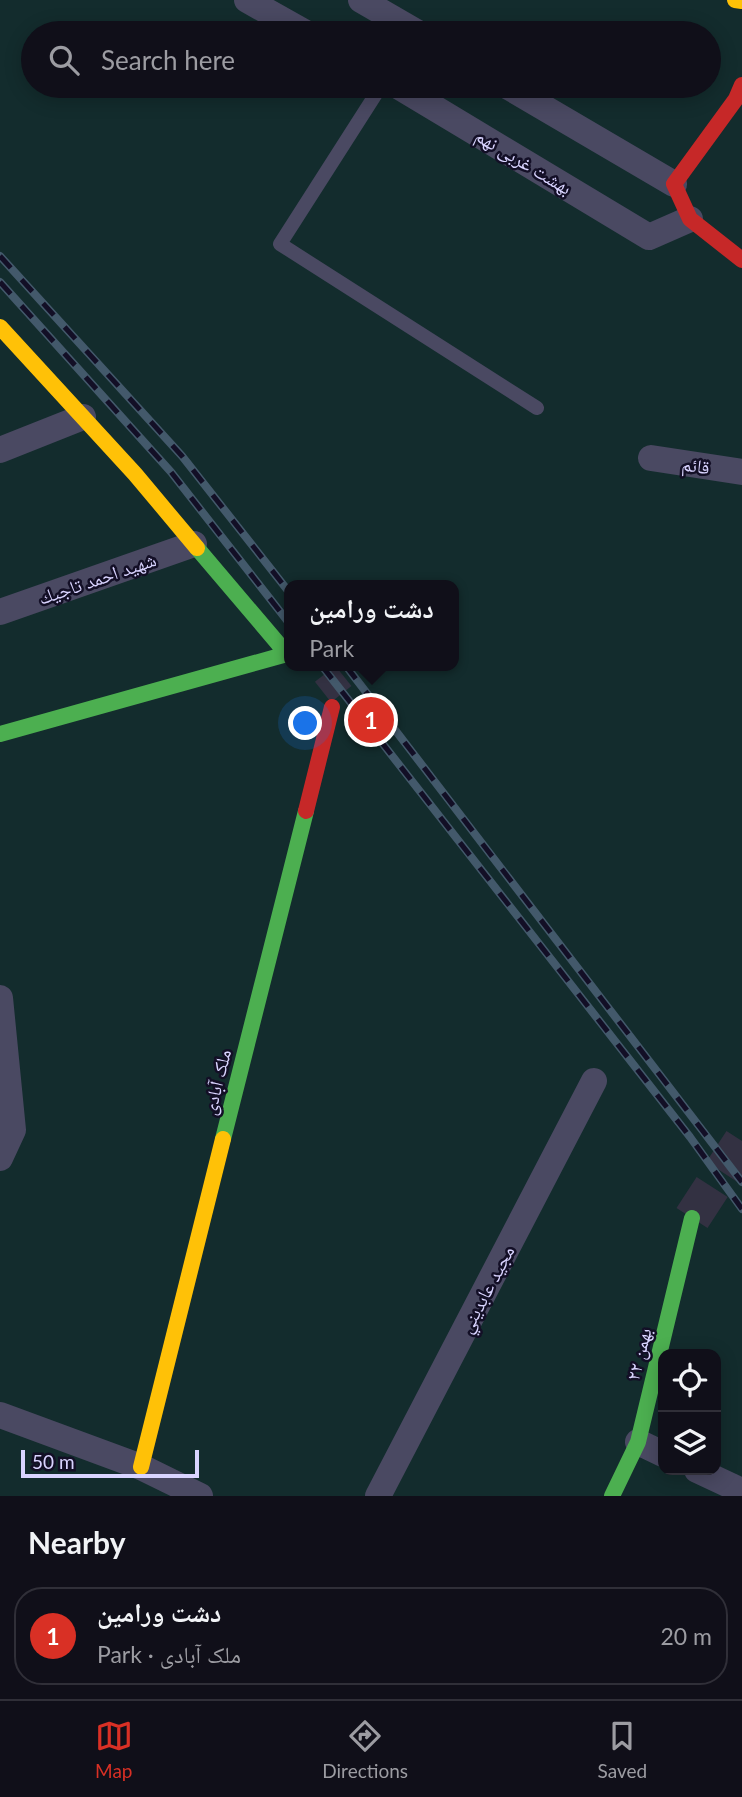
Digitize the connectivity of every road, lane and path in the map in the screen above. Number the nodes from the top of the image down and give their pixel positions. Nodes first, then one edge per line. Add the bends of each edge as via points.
1 (247, 0) edge
2 (361, 0) edge
3 (735, 0) edge
4 (742, 1) edge
5 (285, 21) edge
6 (397, 21) edge
7 (742, 85) edge
8 (373, 98) edge
9 (418, 98) edge
10 (527, 98) edge
11 (674, 184) junction
12 (690, 219) junction
13 (742, 260) edge
14 (0, 327) edge
15 (537, 408) dead end
16 (83, 418) junction
17 (0, 450) edge
18 (651, 458) dead end
19 (742, 472) edge
20 (194, 544) junction
21 (0, 612) edge
22 (284, 650) edge
23 (284, 655) edge
24 (325, 698) tunnel mouth
25 (0, 734) edge
26 (0, 998) edge
27 (594, 1081) dead end
28 (0, 1158) edge
29 (692, 1218) tunnel mouth
30 (0, 1415) edge
31 (638, 1442) junction
32 (658, 1452) edge
33 (141, 1466) junction
34 (708, 1475) edge
35 (742, 1491) edge
36 (200, 1496) edge
37 (378, 1496) edge
38 (612, 1496) edge

1 - 5 street
2 - 6 street
3 - 4 street
7 - 11 street
8 - 15 lane via 280,244
9 - 12 street, بهشت غربی نهم via 649,237
10 - 11 street
11 - 12 street
12 - 13 street
14 - 16 street
16 - 17 street
16 - 20 street
18 - 19 street, قائم
20 - 21 street, شهيد احمد تاجيك
20 - 22 street
23 - 25 street
24 - 33 street, ملک آبادی
26 - 28 street via 13,1130
27 - 37 street, مجيد عابديني
29 - 31 street, ۲۲ بهمن
30 - 33 street
31 - 32 street
31 - 38 street, ۲۲ بهمن
33 - 36 street
34 - 35 street

